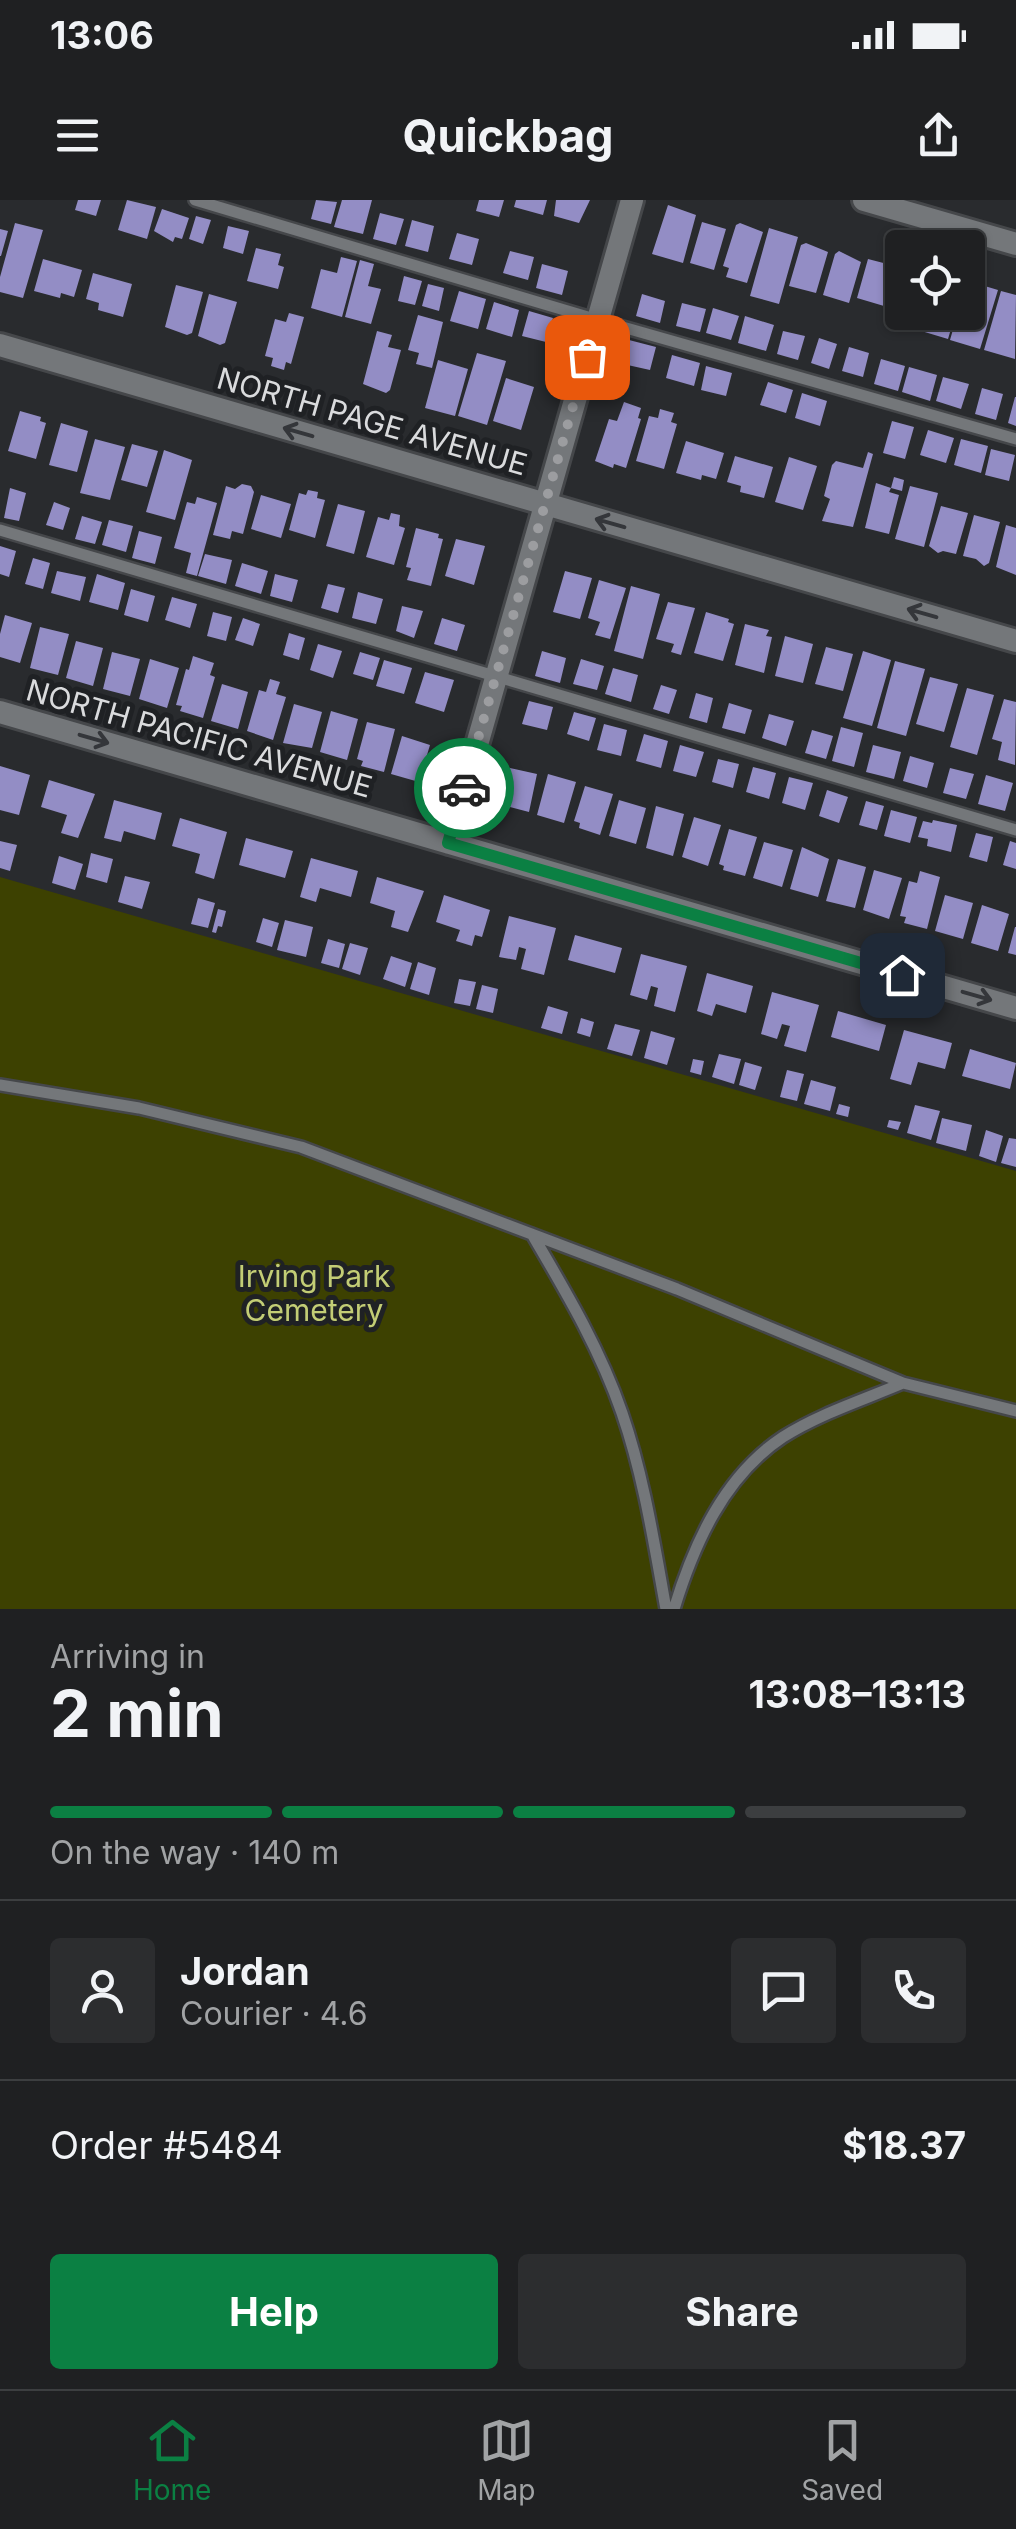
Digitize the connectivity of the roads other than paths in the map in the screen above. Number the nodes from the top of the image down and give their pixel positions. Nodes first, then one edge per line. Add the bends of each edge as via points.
1 (195, 200) edge
2 (632, 200) edge
3 (864, 200) edge
4 (1016, 244) edge
5 (598, 320) junction
6 (0, 346) edge
7 (1016, 439) edge
8 (545, 504) junction
9 (0, 530) edge
10 (1016, 640) edge
11 (496, 676) junction
12 (0, 712) edge
13 (1016, 830) edge
14 (448, 843) junction
15 (1016, 1008) edge
16 (0, 1085) edge
17 (532, 1234) junction
18 (903, 1384) junction
19 (1016, 1411) edge
20 (666, 1609) edge
21 (674, 1609) edge

1 - 5 lane
2 - 5 street
3 - 4 street
5 - 7 lane
5 - 8 street
8 -> 6 street, NORTH PAGE AVENUE
10 -> 8 street, NORTH PAGE AVENUE
8 - 11 street
9 - 11 lane
11 - 13 lane
11 - 14 street
12 -> 14 street, NORTH PACIFIC AVENUE
14 -> 15 street, NORTH PACIFIC AVENUE
16 - 17 lane via 301,1146
17 - 18 lane
17 - 20 lane via 576,1308 622,1412
18 - 19 lane
18 - 21 lane via 782,1438 753,1464 702,1532

